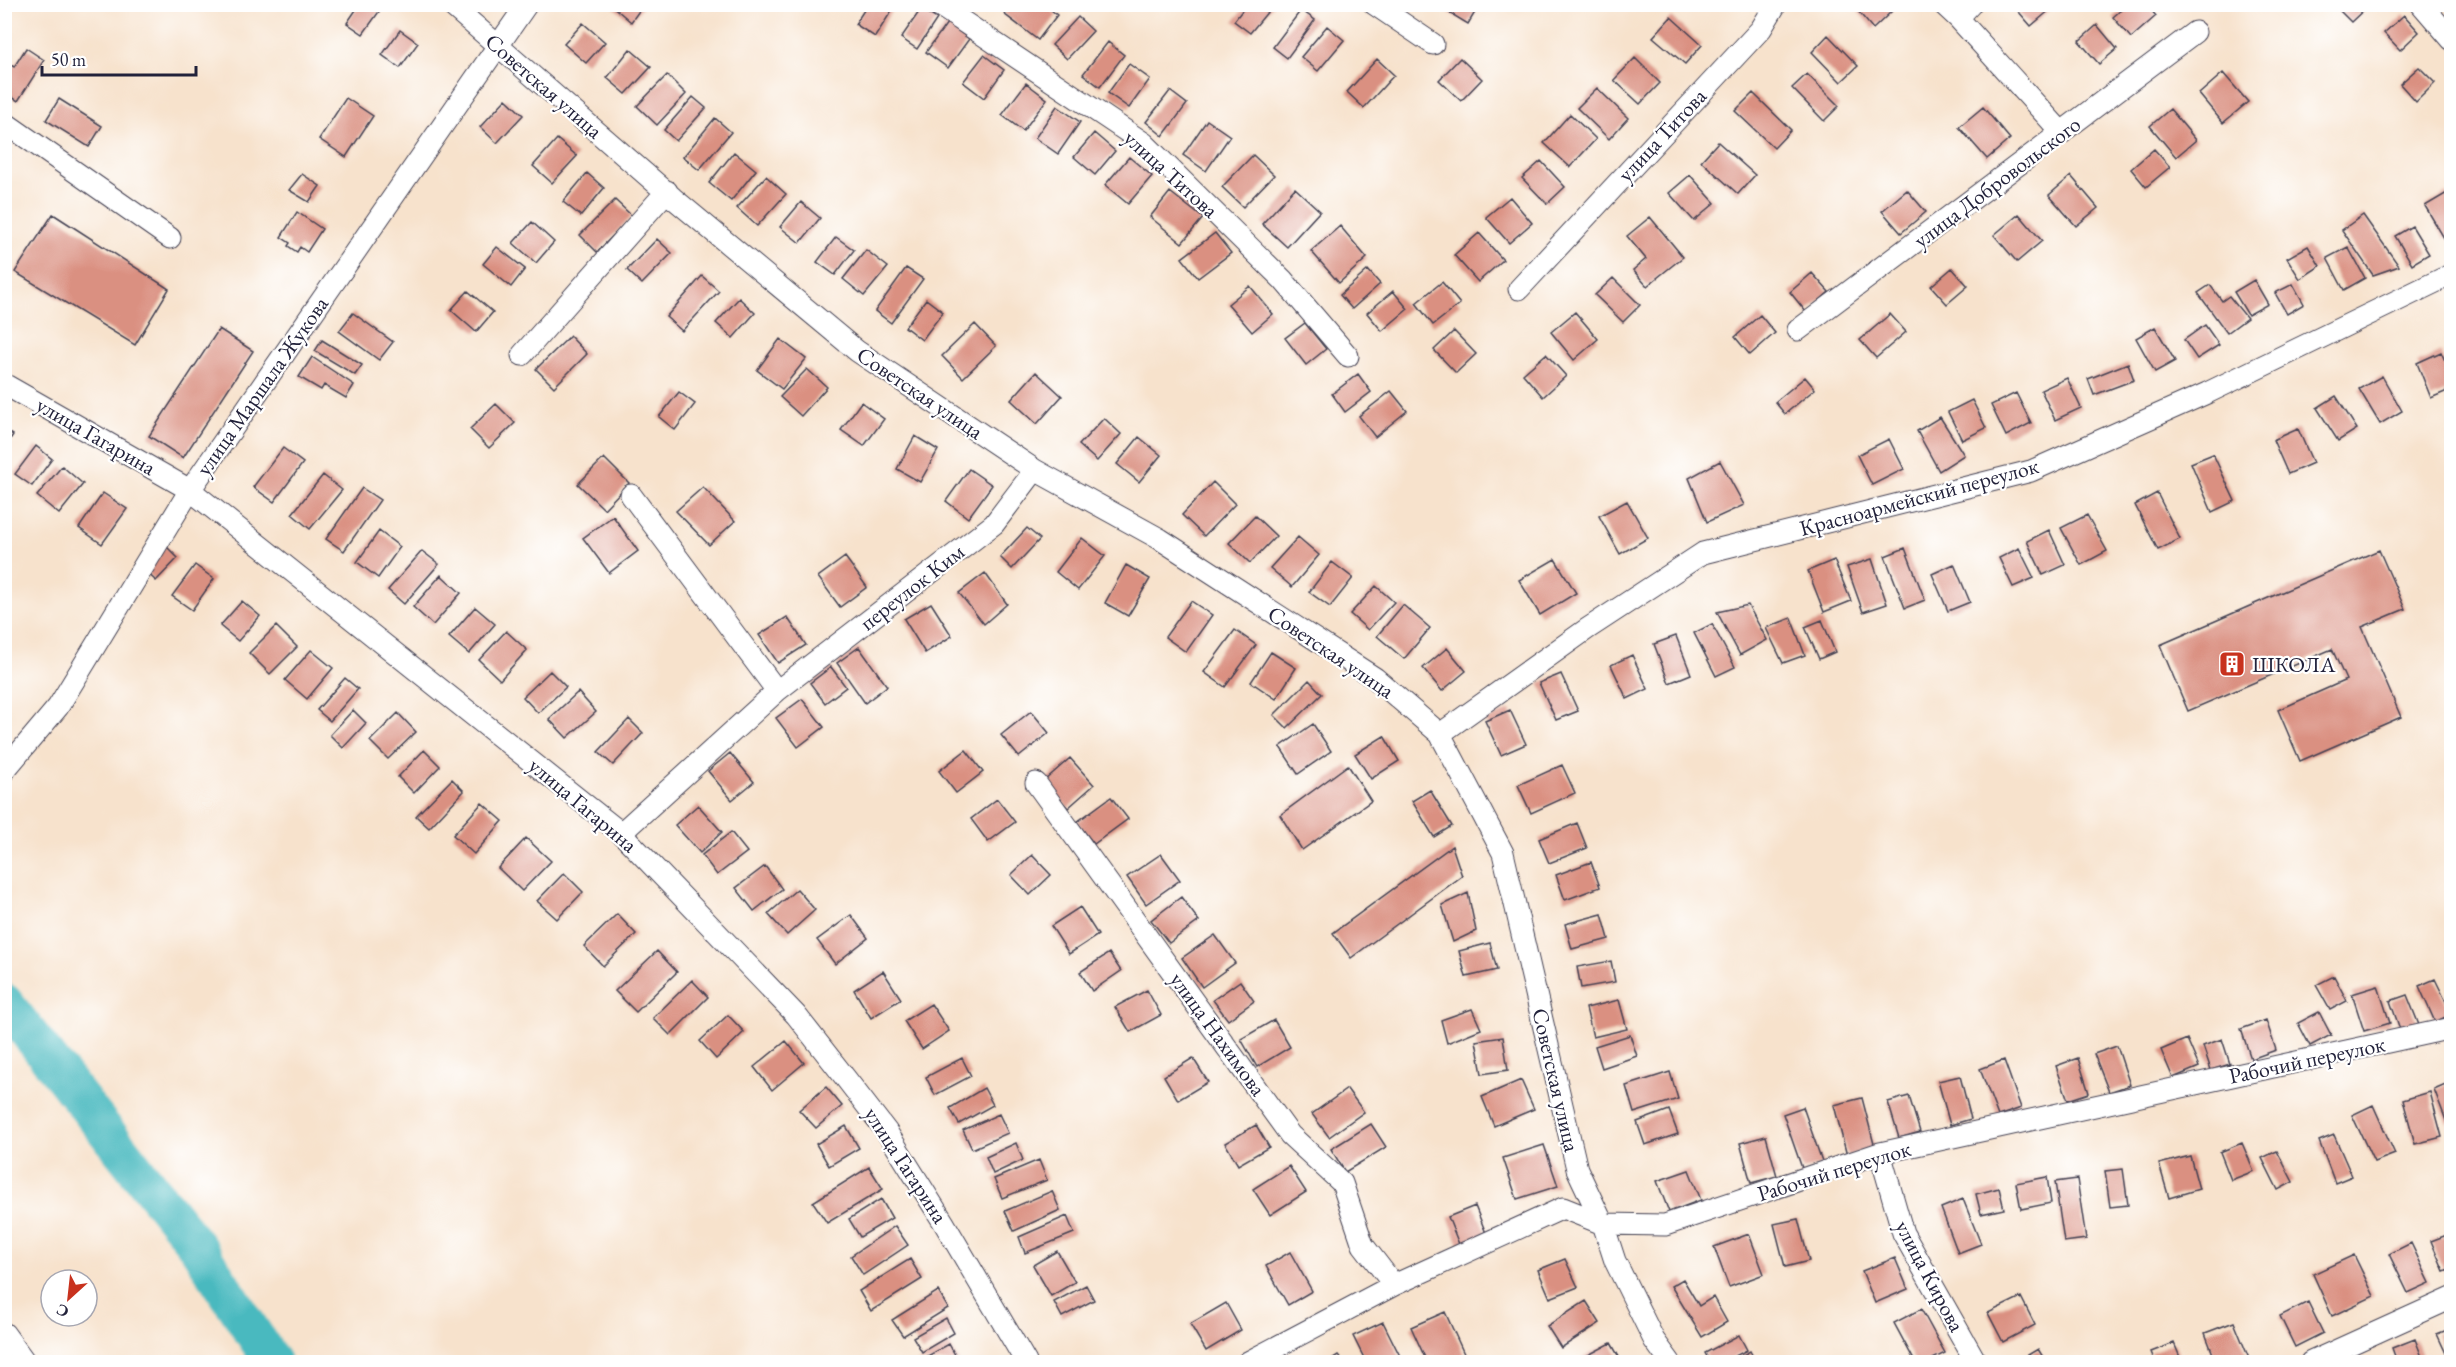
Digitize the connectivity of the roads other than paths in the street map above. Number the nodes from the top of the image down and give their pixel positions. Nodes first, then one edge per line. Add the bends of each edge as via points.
1 (450, 4) edge
2 (527, 4) edge
3 (937, 4) edge
4 (1374, 4) edge
5 (1776, 4) edge
6 (2421, 4) edge
7 (1957, 9) edge
8 (2195, 32) dead end
9 (2451, 40) edge
10 (1433, 44) dead end
11 (496, 46) junction
12 (4, 122) edge
13 (2062, 133) junction
14 (667, 191) junction
15 (170, 238) dead end
16 (2451, 274) edge
17 (1519, 289) dead end
18 (1798, 330) dead end
19 (522, 355) dead end
20 (1348, 356) dead end
21 (4, 384) edge
22 (1035, 470) junction
23 (190, 490) junction
24 (631, 495) dead end
25 (777, 691) junction
26 (1440, 734) junction
27 (4, 771) edge
28 (1036, 783) dead end
29 (621, 833) junction
30 (2451, 1028) edge
31 (1880, 1153) junction
32 (1603, 1224) junction
33 (1394, 1285) junction
34 (2451, 1298) edge
35 (4, 1333) edge
36 (25, 1362) edge
37 (1026, 1362) edge
38 (1248, 1362) edge
39 (1670, 1362) edge
40 (1976, 1362) edge
41 (2311, 1362) edge

1 - 11 street, Советская улица
2 - 11 street, улица Маршала Жукова
3 - 20 street, улица Титова via 1144,143 1283,280
4 - 10 street
5 - 17 street, улица Титова via 1761,29
6 - 9 street
7 - 13 street
8 - 13 street, улица Добровольского
11 - 14 street, Советская улица
11 - 23 street, улица Маршала Жукова
12 - 15 street
13 - 18 street, улица Добровольского
14 - 19 street
14 - 22 street, Советская улица via 857,351
16 - 26 street, Красноармейский переулок via 2207,393 2031,471 1703,553 1587,629
21 - 23 street, улица Гагарина
22 - 25 street, переулок Ким via 994,524
22 - 26 street, Советская улица via 1160,539 1375,678
23 - 27 street, улица Маршала Жукова via 58,707
23 - 29 street, улица Гагарина
24 - 25 street
25 - 29 street, переулок Ким
26 - 32 street, Советская улица via 1503,853 1577,1169
28 - 33 street, улица Нахимова via 1290,1135 1342,1183 1363,1245
29 - 37 street, улица Гагарина via 796,1015 848,1080 906,1162
30 - 31 street, Рабочий переулок
31 - 32 street, Рабочий переулок via 1665,1225
31 - 40 street, улица Кирова via 1902,1233
32 - 33 street, Рабочий переулок via 1563,1208
32 - 39 street, Советская улица via 1620,1271 1654,1340
33 - 38 street, Рабочий переулок
34 - 41 street
35 - 36 street

